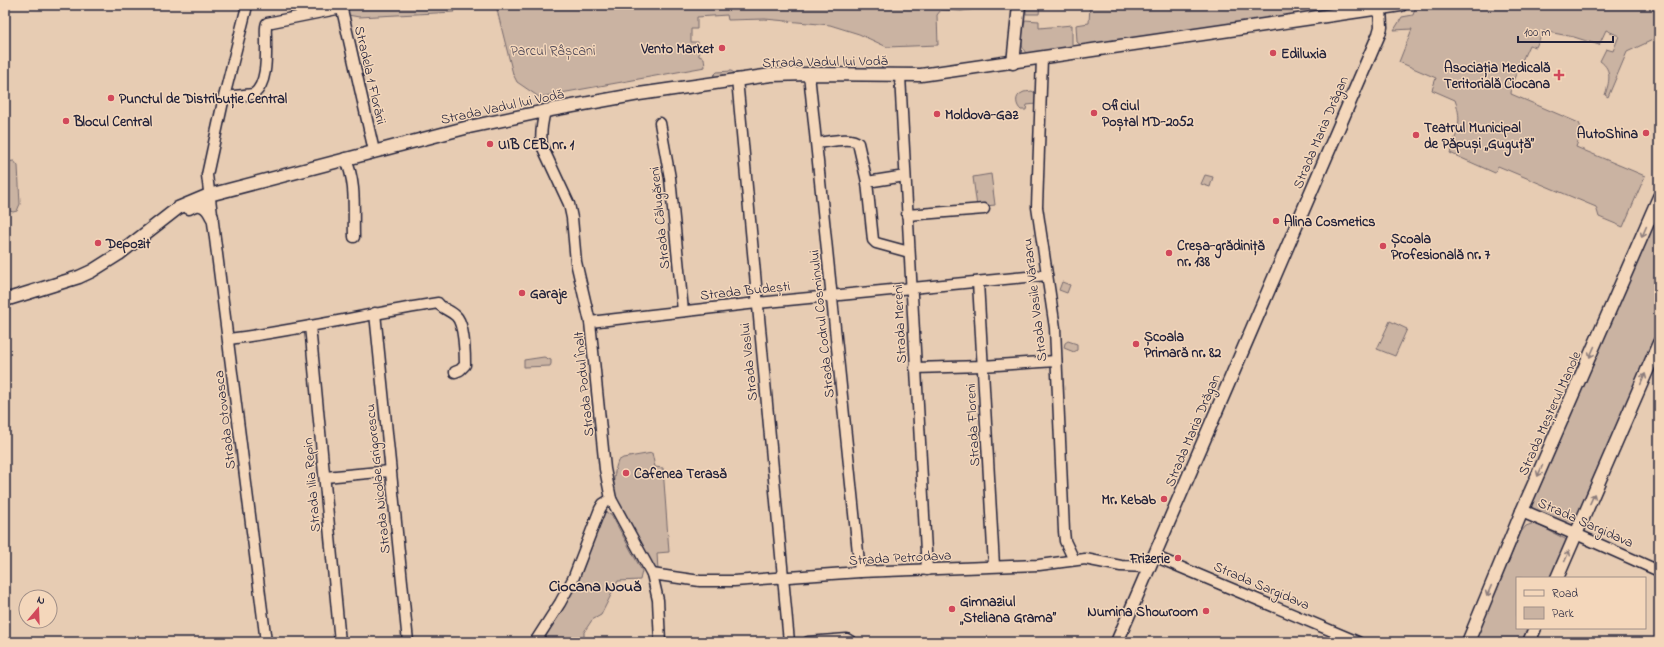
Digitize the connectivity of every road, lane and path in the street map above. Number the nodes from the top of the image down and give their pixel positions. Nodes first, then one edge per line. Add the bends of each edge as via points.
1 (246, 5) edge
2 (1019, 5) edge
3 (1401, 5) edge
4 (341, 7) edge
5 (1380, 8) junction
6 (1042, 58) junction
7 (1013, 63) junction
8 (809, 74) junction
9 (900, 76) junction
10 (737, 79) junction
11 (224, 97) junction
12 (545, 111) junction
13 (660, 122) dead end
14 (817, 143) junction
15 (374, 151) junction
16 (345, 158) junction
17 (905, 176) junction
18 (867, 182) junction
19 (209, 195) junction
20 (1659, 197) edge
21 (984, 209) dead end
22 (907, 215) junction
23 (212, 217) junction
24 (354, 237) dead end
25 (132, 244) junction
26 (909, 252) junction
27 (1046, 275) junction
28 (978, 282) junction
29 (911, 288) junction
30 (832, 296) junction
31 (5, 300) edge
32 (757, 303) junction
33 (682, 311) junction
34 (375, 313) junction
35 (590, 322) junction
36 (310, 326) junction
37 (228, 339) junction
38 (1659, 343) edge
39 (1056, 361) junction
40 (982, 366) junction
41 (915, 368) junction
42 (455, 372) dead end
43 (390, 471) junction
44 (325, 477) junction
45 (611, 499) junction
46 (1522, 511) junction
47 (1576, 534) junction
48 (1074, 560) junction
49 (1152, 561) junction
50 (994, 566) junction
51 (927, 570) junction
52 (1659, 571) edge
53 (860, 572) junction
54 (652, 574) junction
55 (1557, 577) edge
56 (784, 578) junction
57 (1536, 629) edge
58 (266, 642) edge
59 (340, 642) edge
60 (408, 642) edge
61 (535, 642) edge
62 (660, 642) edge
63 (789, 642) edge
64 (808, 642) edge
65 (852, 642) edge
66 (1117, 642) edge
67 (1358, 642) edge
68 (1468, 642) edge
69 (1529, 642) edge

1 - 11 street
2 - 7 main road
3 - 5 main road, Strada Vadul lui Vodă
4 - 11 street via 266,23 265,65 260,88 254,94
4 - 15 street, Stradela 1 Florării
5 - 6 main road, Strada Vadul lui Vodă
5 - 49 main road, Strada Maria Drăgan via 1379,34
6 - 7 main road, Strada Vadul lui Vodă
6 - 27 street, Strada Vasile Vărzaru via 1037,207
7 - 9 main road, Strada Vadul lui Vodă
8 - 9 main road, Strada Vadul lui Vodă
8 - 10 main road, Strada Vadul lui Vodă
8 - 14 street, Strada Codrul Cosminului
9 - 17 street, Strada Mereni
10 - 12 main road, Strada Vadul lui Vodă
10 - 32 street, Strada Vaslui
11 - 19 street via 207,175
12 - 15 main road, Strada Vadul lui Vodă
12 - 35 street, Strada Podul Înalt via 541,132 542,146 569,204 575,232 576,262
13 - 33 street, Strada Călugăreni via 670,178
14 - 18 street via 850,139 856,141
14 - 30 street, Strada Codrul Cosminului
15 - 16 main road, Strada Vadul lui Vodă
16 - 19 main road, Strada Vadul lui Vodă
16 - 24 street via 353,183
17 - 18 street
17 - 22 street, Strada Mereni
18 - 26 street via 873,240
19 - 23 street, Strada Otovasca
19 - 25 main road, Strada Vadul lui Vodă via 178,208
20 -> 46 main road, Strada Meșterul Manole
21 - 22 street
22 - 26 street, Strada Mereni
23 - 25 main road via 207,207 195,205
23 - 37 street, Strada Otovasca
25 - 31 main road, Strada Vadul lui Vodă via 104,265 80,277
26 - 29 street, Strada Mereni
27 - 28 street, Strada Budești
27 - 39 street, Strada Vasile Vărzaru via 1051,297
28 - 29 street, Strada Budești
28 - 40 street, Strada Floreni
29 - 30 street, Strada Budești
29 - 41 street, Strada Mereni
30 - 32 street, Strada Budești
30 - 53 street, Strada Codrul Cosminului
32 - 33 street, Strada Budești
32 - 56 street, Strada Vaslui
33 - 35 street, Strada Budești
34 - 36 street
34 - 42 street via 438,303 458,318 462,328 465,365
34 - 43 street, Strada Nicolae Grigorescu
35 - 45 street, Strada Podul Înalt via 605,469
36 - 37 street
36 - 44 street, Strada Ilia Repin
37 - 58 street, Strada Otovasca
47 -> 38 main road
39 - 40 street
39 - 48 street, Strada Vasile Vărzaru via 1064,532 1065,541
40 - 41 street
40 - 50 street, Strada Floreni
41 - 51 street, Strada Mereni
43 - 44 street
43 - 60 street, Strada Nicolae Grigorescu
44 - 59 street, Strada Ilia Repin
45 - 54 street, Strada Podul Înalt
45 - 61 street via 600,509 573,579
46 - 47 main road, Strada Sargidava
46 -> 68 main road, Strada Meșterul Manole
47 - 52 street, Strada Sargidava
55 -> 47 main road
48 - 49 street, Strada Petrodava via 1085,559 1121,566
48 - 50 street, Strada Petrodava via 1039,565
49 - 66 main road, Strada Maria Drăgan
49 - 67 street, Strada Sargidava
50 - 51 street, Strada Petrodava
51 - 53 street, Strada Petrodava
53 - 56 street, Strada Petrodava
54 - 56 street, Strada Petrodava via 716,581
54 - 62 street, Strada Podul Înalt via 658,600
56 - 63 street, Strada Vaslui
57 - 69 main road
64 - 65 street via 847,639

